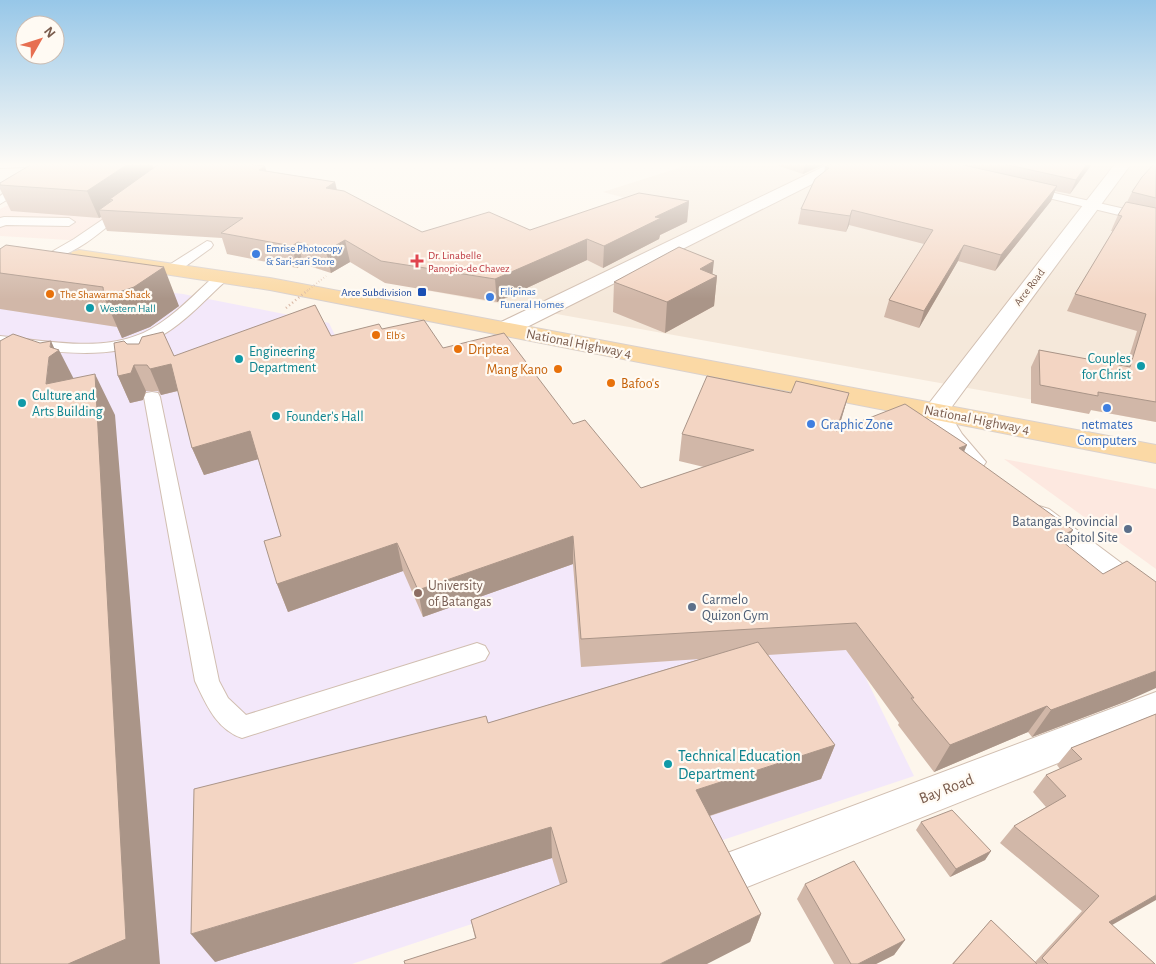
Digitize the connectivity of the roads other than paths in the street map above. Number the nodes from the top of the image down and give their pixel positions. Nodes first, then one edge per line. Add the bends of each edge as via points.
1 (122, 209) edge
2 (749, 209) edge
3 (1090, 209) edge
4 (1113, 209) edge
5 (1156, 220) edge
6 (69, 222) dead end
7 (0, 223) edge
8 (207, 245) dead end
9 (45, 253) joint
10 (174, 268) junction
11 (223, 276) junction
12 (505, 329) junction
13 (0, 341) edge
14 (139, 341) junction
15 (142, 357) edge
16 (152, 397) dead end
17 (936, 410) junction
18 (1156, 454) edge
19 (989, 477) edge
20 (1019, 501) edge
21 (1156, 607) edge
22 (476, 653) dead end
23 (1156, 708) edge
24 (737, 870) edge

1 - 9 lane via 78,242
2 - 12 street
3 - 17 street, Arce Road
4 - 5 lane
6 - 7 lane
8 - 10 lane
9 - 10 main road, National Highway 4
10 - 11 main road, National Highway 4
11 - 12 main road, National Highway 4
11 - 14 lane via 157,332
12 - 17 main road, National Highway 4
13 - 14 lane via 109,348
14 - 15 lane
16 - 22 lane via 207,681 219,706 242,727
17 - 18 main road, National Highway 4
17 - 19 street via 952,439
20 - 21 street
23 - 24 street, Bay Road

